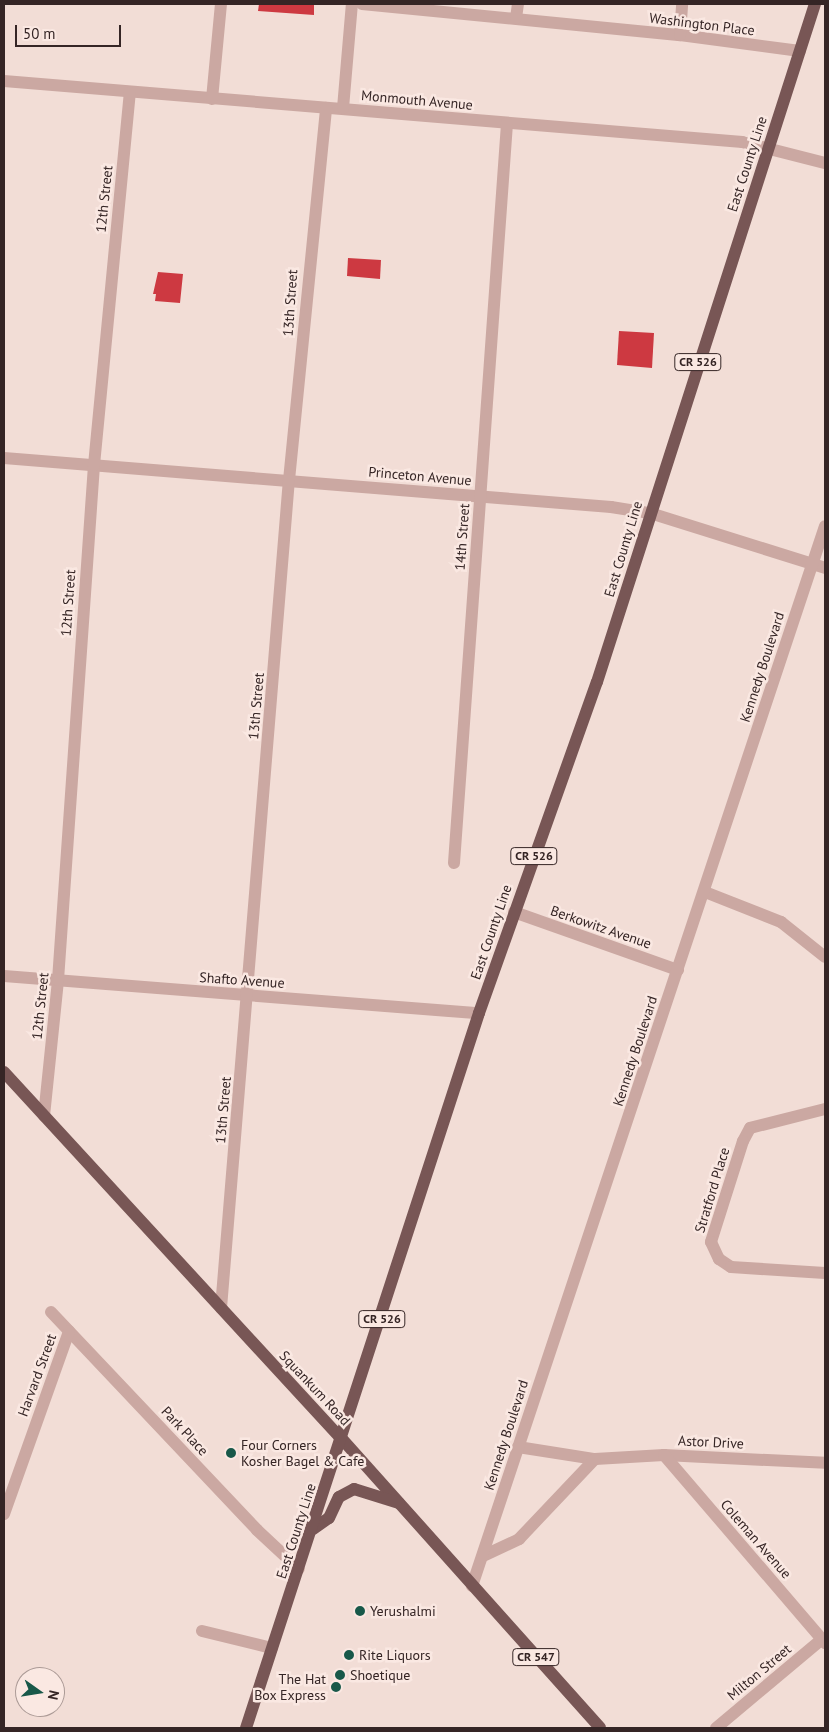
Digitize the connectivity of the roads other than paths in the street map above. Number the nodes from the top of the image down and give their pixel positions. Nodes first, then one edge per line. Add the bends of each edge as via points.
1 (221, 4) edge
2 (352, 4) edge
3 (362, 4) edge
4 (518, 4) edge
5 (682, 4) edge
6 (815, 4) edge
7 (516, 18) junction
8 (680, 35) junction
9 (800, 51) junction
10 (4, 82) edge
11 (130, 93) junction
12 (212, 99) junction
13 (326, 108) junction
14 (343, 108) junction
15 (507, 123) junction
16 (768, 148) junction
17 (825, 163) edge
18 (4, 458) edge
19 (94, 465) junction
20 (289, 480) junction
21 (480, 496) junction
22 (650, 513) junction
23 (825, 526) edge
24 (813, 564) junction
25 (825, 568) edge
26 (454, 863) dead end
27 (705, 892) junction
28 (514, 912) junction
29 (825, 957) edge
30 (678, 970) junction
31 (4, 976) edge
32 (58, 980) junction
33 (248, 996) junction
34 (479, 1013) junction
35 (4, 1072) edge
36 (825, 1109) edge
37 (44, 1116) junction
38 (825, 1273) edge
39 (221, 1308) junction
40 (51, 1312) dead end
41 (69, 1331) junction
42 (342, 1438) junction
43 (518, 1447) junction
44 (664, 1455) junction
45 (596, 1459) junction
46 (825, 1463) edge
47 (399, 1503) junction
48 (4, 1514) edge
49 (313, 1529) junction
50 (483, 1556) junction
51 (300, 1569) junction
52 (472, 1586) junction
53 (202, 1630) dead end
54 (824, 1641) edge
55 (272, 1648) junction
56 (246, 1728) edge
57 (600, 1728) edge
58 (716, 1728) edge

1 - 12 street
2 - 14 street
3 - 7 street, Washington Place
4 - 7 street
5 - 8 street
6 - 9 main road, East County Line / CR 526
7 - 8 street, Washington Place
8 - 9 street, Washington Place
9 - 16 main road, East County Line / CR 526
10 - 11 street, Monmouth Avenue
11 - 12 street, Monmouth Avenue
11 - 19 street, 12th Street
12 - 13 street, Monmouth Avenue
13 - 14 street, Monmouth Avenue
13 - 20 street, 13th Street
14 - 15 street, Monmouth Avenue
15 - 16 street, Monmouth Avenue via 742,142
15 - 21 street, 14th Street
16 - 17 street, Monmouth Avenue
16 - 22 main road, East County Line / CR 526
18 - 19 street, Princeton Avenue
19 - 20 street, Princeton Avenue
19 - 32 street, 12th Street
20 - 21 street, Princeton Avenue
20 - 33 street, 13th Street
21 - 22 street, Princeton Avenue
21 - 26 street, 14th Street
22 - 24 street, Princeton Avenue
22 - 28 main road, East County Line / CR 526 via 597,682
23 - 24 street, Kennedy Boulevard
24 - 25 street, Princeton Avenue
24 - 27 street, Kennedy Boulevard
27 - 29 street via 781,922
27 - 30 street, Kennedy Boulevard
28 - 30 street, Berkowitz Avenue
28 - 34 main road, East County Line / CR 526
30 - 43 street, Kennedy Boulevard
31 - 32 street, Shafto Avenue
32 - 33 street, Shafto Avenue
32 - 37 street, 12th Street
33 - 34 street, Shafto Avenue
33 - 39 street, 13th Street
34 - 42 main road, East County Line / CR 526
35 - 37 main road, Squankum Road / CR 547
36 - 38 street, Stratford Place via 750,1128 711,1242 719,1259 731,1267
37 - 39 main road, Squankum Road / CR 547
39 - 42 main road, Squankum Road / CR 547
40 - 41 street, Park Place
41 - 48 street, Harvard Street
41 - 51 street, Park Place via 258,1530
42 - 47 main road, Squankum Road / CR 547
42 - 49 main road, East County Line / CR 526
43 - 45 street, Astor Drive
43 - 50 street, Kennedy Boulevard
44 - 45 street, Astor Drive
44 - 46 street, Astor Drive
44 - 54 street, Coleman Avenue
45 - 50 street via 518,1539
47 - 49 main road via 354,1489 339,1497 329,1518
47 - 52 main road, Squankum Road / CR 547
49 - 51 main road, East County Line / CR 526
50 - 52 street, Kennedy Boulevard
51 - 55 main road, East County Line / CR 526
52 - 57 main road, Squankum Road / CR 547
53 - 55 street
54 - 58 street, Milton Street
55 - 56 main road, East County Line / CR 526

